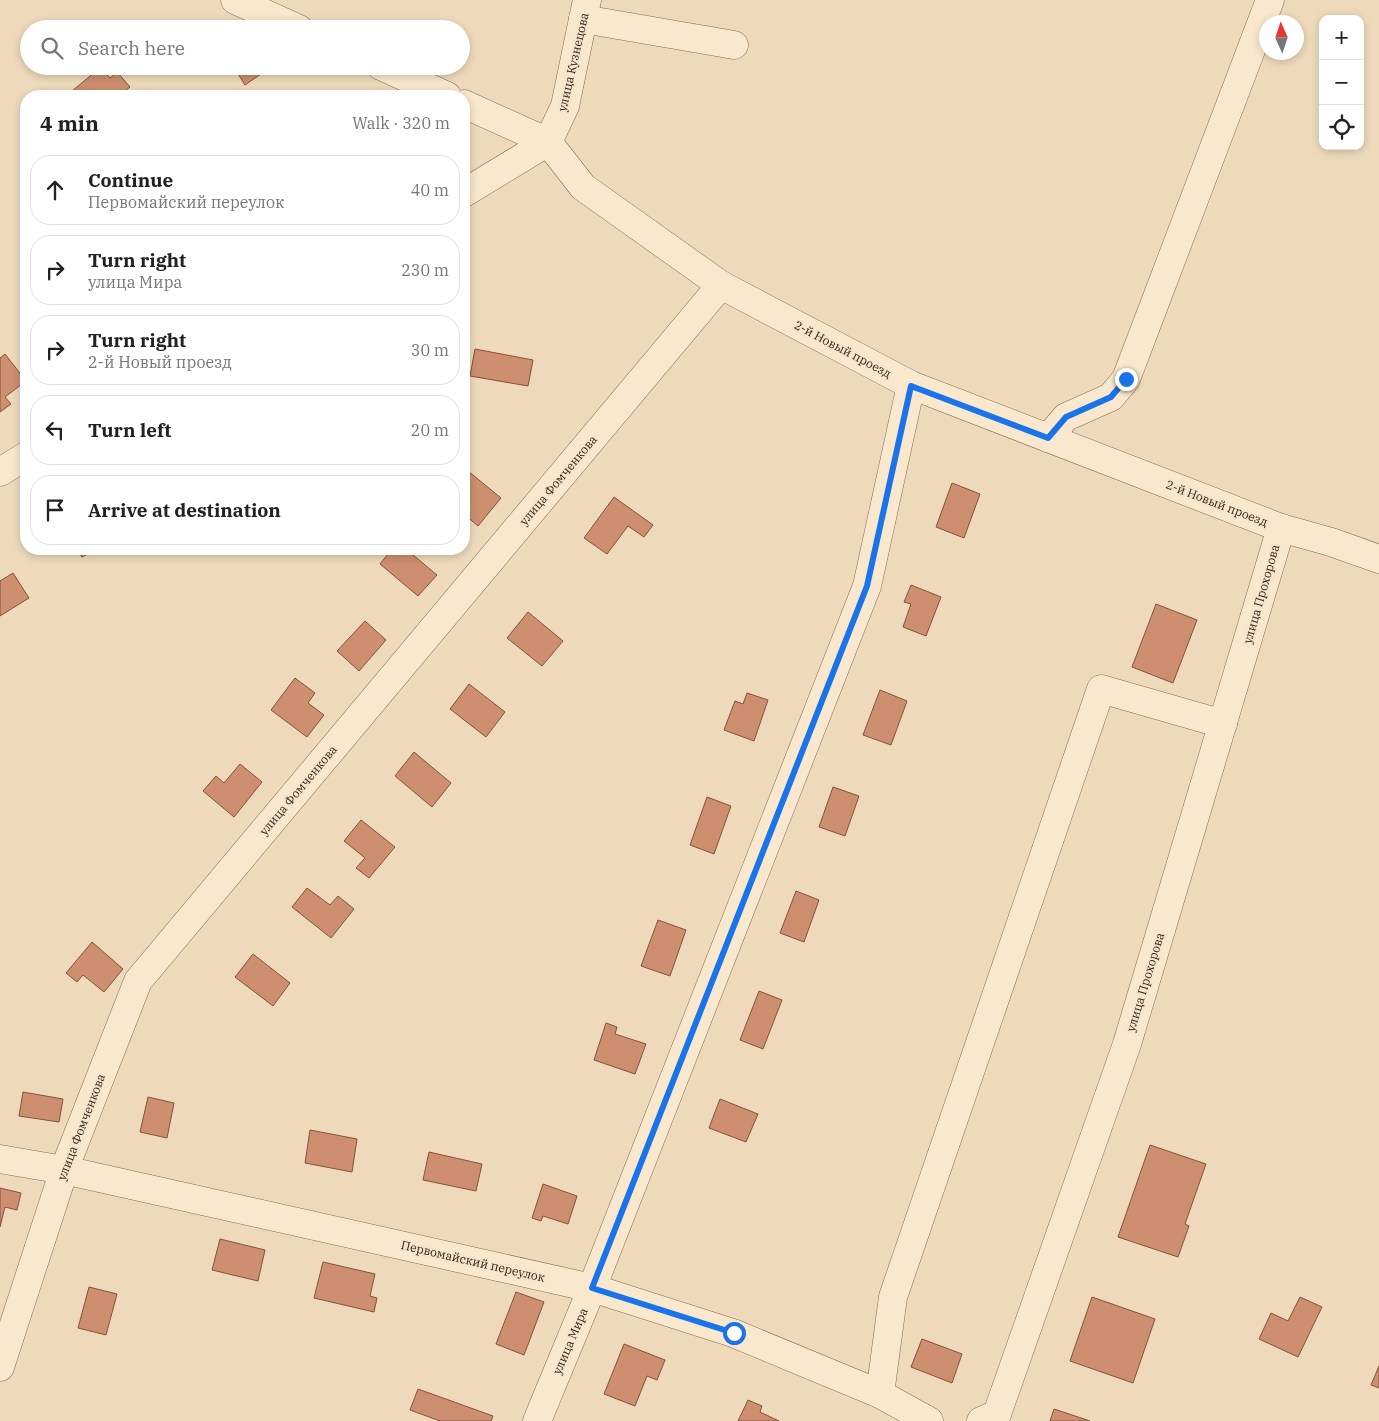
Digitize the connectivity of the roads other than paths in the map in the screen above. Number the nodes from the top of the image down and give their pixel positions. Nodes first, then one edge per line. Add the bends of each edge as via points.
1 (235, 0) edge
2 (1270, 0) edge
3 (585, 9) edge
4 (279, 20) edge
5 (734, 45) dead end
6 (401, 75) edge
7 (434, 90) edge
8 (470, 107) edge
9 (548, 142) junction
10 (470, 189) edge
11 (721, 285) junction
12 (911, 386) junction
13 (1048, 438) junction
14 (20, 460) edge
15 (0, 472) edge
16 (1281, 528) junction
17 (1379, 559) edge
18 (1223, 724) junction
19 (0, 1159) edge
20 (64, 1170) junction
21 (592, 1288) junction
22 (0, 1367) edge
23 (880, 1394) junction
24 (537, 1421) edge
25 (929, 1421) edge
26 (981, 1421) edge

1 - 4 street
2 - 13 street via 1126,379 1111,397 1066,417
3 - 5 street
3 - 9 street, улица Кузнецова via 565,106
6 - 7 street
8 - 9 street, 2-й Новый проезд
9 - 10 street
9 - 11 street, 2-й Новый проезд via 583,188
11 - 12 street, 2-й Новый проезд
11 - 20 street, улица Фомченкова via 138,981
12 - 13 street, 2-й Новый проезд
12 - 21 street, улица Мира via 867,586
13 - 16 street, 2-й Новый проезд
14 - 15 street
16 - 17 street, 2-й Новый проезд
16 - 18 street, улица Прохорова
18 - 23 street via 1101,689 893,1297
18 - 26 street, улица Прохорова via 1127,1044 997,1414
19 - 20 street, Первомайский переулок
20 - 21 street, Первомайский переулок
20 - 22 street, улица Фомченкова
21 - 23 street, Первомайский переулок via 734,1333
21 - 24 street, улица Мира
23 - 25 street, Первомайский переулок

